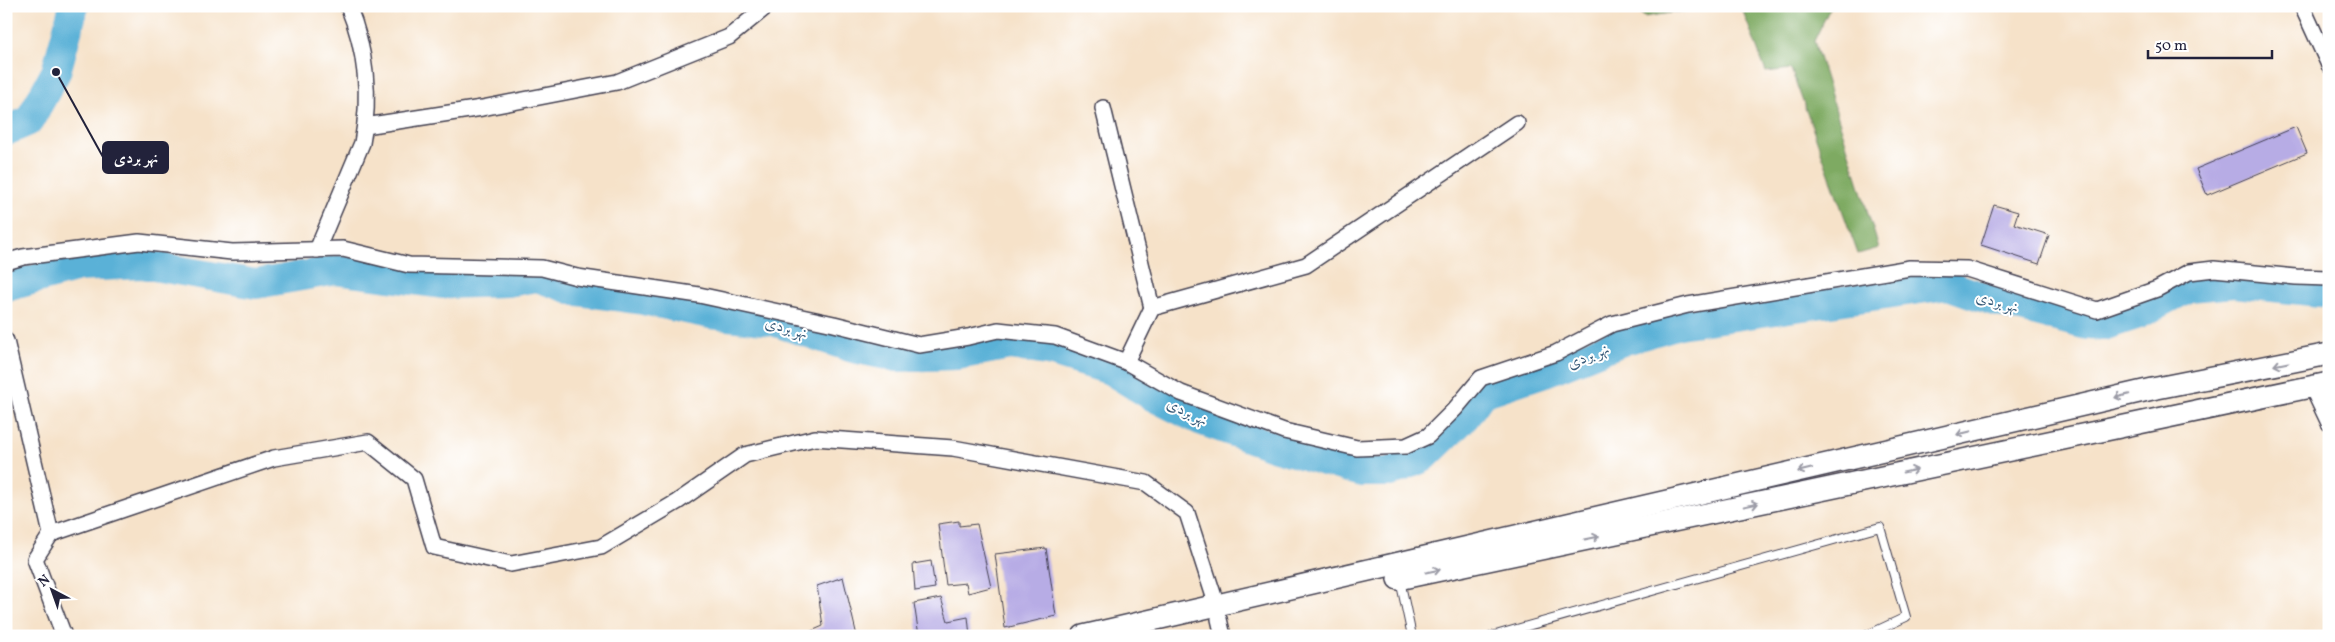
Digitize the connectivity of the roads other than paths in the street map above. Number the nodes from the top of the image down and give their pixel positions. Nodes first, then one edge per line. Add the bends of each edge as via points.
1 (348, 6) edge
2 (767, 6) edge
3 (2302, 6) edge
4 (2329, 65) edge
5 (1104, 108) dead end
6 (1517, 123) dead end
7 (365, 126) junction
8 (317, 250) junction
9 (6, 262) edge
10 (2329, 278) edge
11 (1152, 308) junction
12 (6, 341) edge
13 (2329, 354) edge
14 (1126, 362) junction
15 (2321, 385) edge
16 (2329, 423) edge
17 (51, 534) junction
18 (1400, 578) junction
19 (1220, 620) edge
20 (64, 636) edge
21 (1083, 636) edge
22 (1147, 636) edge
23 (1412, 636) edge
24 (1492, 636) edge
25 (1865, 636) edge

1 - 7 street via 365,68
2 - 7 street via 730,37 617,82
3 - 4 street
5 - 11 street
6 - 11 street via 1306,265
7 - 8 street via 362,143
8 - 9 street via 232,252 139,242
8 - 14 street via 343,249 409,265 542,268 699,295 918,345 998,330 1055,336
10 - 14 street via 2214,269 2189,272 2157,289 2097,310 1967,269 1910,268 1688,305 1612,324 1556,353 1481,378 1428,436 1406,446 1357,448 1284,431 1181,393
11 - 14 street
12 - 17 street
13 -> 19 main road via 2142,391
15 - 16 street
18 -> 15 main road
17 - 19 street via 274,458 368,442 414,479 434,547 511,564 601,547 677,502 745,455 816,438 953,448 1146,483 1186,513
17 - 20 street via 35,559
18 - 19 main road
18 - 23 lane
19 - 21 main road
19 - 22 main road
24 - 25 lane via 1880,527 1906,618

